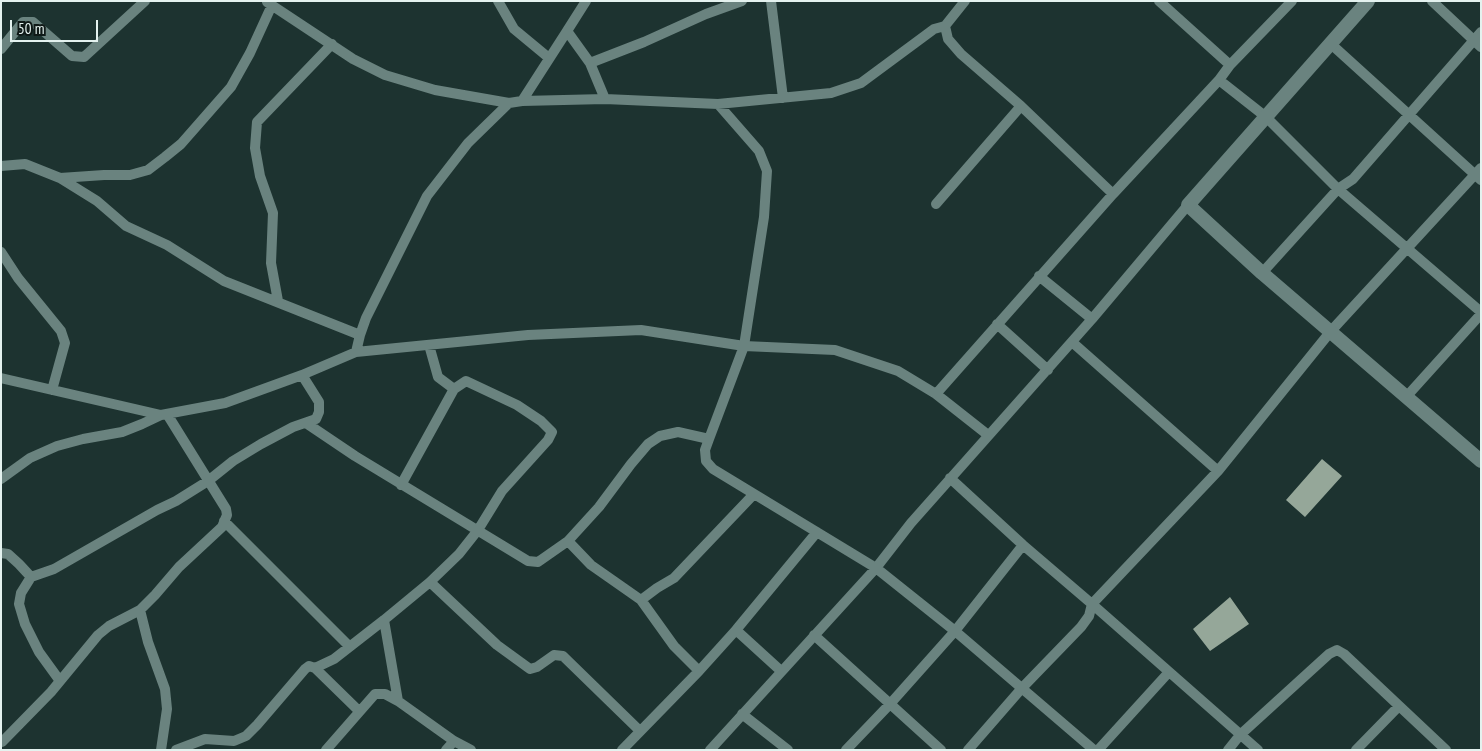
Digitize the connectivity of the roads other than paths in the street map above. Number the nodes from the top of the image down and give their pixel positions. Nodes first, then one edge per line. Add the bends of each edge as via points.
1 (145, 1) edge
2 (498, 1) edge
3 (586, 1) edge
4 (742, 1) edge
5 (771, 1) edge
6 (965, 1) edge
7 (1158, 1) edge
8 (1292, 1) edge
9 (1368, 1) edge
10 (1432, 1) edge
11 (269, 3) edge
12 (945, 26) junction
13 (566, 31) junction
14 (1478, 40) edge
15 (332, 44) junction
16 (1331, 44) junction
17 (1, 49) edge
18 (549, 58) junction
19 (590, 63) junction
20 (1230, 65) junction
21 (1219, 80) junction
22 (783, 98) junction
23 (605, 99) junction
24 (522, 101) junction
25 (509, 103) junction
26 (718, 104) junction
27 (1021, 106) junction
28 (1409, 114) junction
29 (1266, 117) junction
30 (1, 166) edge
31 (1479, 174) edge
32 (60, 178) junction
33 (1338, 189) junction
34 (1113, 194) junction
35 (936, 204) dead end
36 (1188, 205) junction
37 (1408, 249) junction
38 (1, 252) edge
39 (1262, 273) junction
40 (1040, 276) junction
41 (278, 301) junction
42 (1481, 313) edge
43 (1092, 319) junction
44 (997, 324) junction
45 (1331, 331) junction
46 (360, 335) junction
47 (1072, 342) junction
48 (429, 345) junction
49 (744, 346) junction
50 (356, 352) junction
51 (1048, 370) junction
52 (302, 375) junction
53 (1, 378) edge
54 (454, 389) junction
55 (52, 390) junction
56 (936, 394) junction
57 (1407, 396) junction
58 (164, 415) junction
59 (306, 423) junction
60 (988, 435) junction
61 (709, 439) junction
62 (1481, 461) edge
63 (1218, 471) junction
64 (950, 478) junction
65 (1, 479) edge
66 (208, 481) junction
67 (401, 485) junction
68 (754, 494) junction
69 (224, 522) junction
70 (478, 530) junction
71 (817, 532) junction
72 (568, 541) junction
73 (1022, 545) junction
74 (1, 553) edge
75 (876, 568) junction
76 (31, 577) junction
77 (430, 582) junction
78 (641, 600) junction
79 (1092, 604) junction
80 (140, 610) junction
81 (384, 620) junction
82 (736, 630) junction
83 (955, 631) junction
84 (814, 635) junction
85 (349, 646) junction
86 (316, 668) junction
87 (699, 671) junction
88 (781, 671) junction
89 (1170, 672) junction
90 (60, 681) junction
91 (1022, 688) junction
92 (398, 700) junction
93 (890, 704) junction
94 (1399, 706) junction
95 (360, 711) junction
96 (742, 714) junction
97 (640, 731) junction
98 (1240, 735) junction
99 (454, 740) junction
100 (4, 744) edge
101 (161, 750) edge
102 (176, 750) edge
103 (326, 750) edge
104 (446, 750) edge
105 (471, 750) edge
106 (622, 750) edge
107 (710, 750) edge
108 (788, 750) edge
109 (846, 750) edge
110 (941, 750) edge
111 (968, 750) edge
112 (1096, 750) edge
113 (1228, 750) edge
114 (1258, 750) edge
115 (1356, 750) edge
116 (1446, 750) edge

1 - 17 street via 84,58 72,56 33,22 23,22
2 - 18 street via 514,29
3 - 13 street
4 - 19 street
5 - 22 street
6 - 12 street
7 - 20 street
8 - 20 street
9 - 16 street
10 - 14 street
11 - 15 street
11 - 32 street via 250,53 231,87 181,144 148,170
12 - 22 street via 934,29 861,82 831,93
12 - 27 street via 948,39 961,54
13 - 18 street
13 - 19 street
14 - 28 street
15 - 25 street via 352,59 385,75 435,90
15 - 41 street via 257,122 255,148 260,176 273,213 271,263
16 - 28 street
16 - 29 street
18 - 24 street
19 - 23 street
20 - 21 street
21 - 29 street
21 - 34 street
22 - 26 street
23 - 24 street
23 - 26 street
24 - 25 street
25 - 46 street via 468,143 427,196
26 - 49 street via 759,151 767,171 764,217
27 - 34 street
27 - 35 street
28 - 31 street
28 - 33 street via 1353,179
29 - 33 street
29 - 36 street
30 - 32 street via 25,164
31 - 37 street
32 - 41 street via 97,201 126,226 167,245 224,281
33 - 37 street
33 - 39 street
34 - 40 street
36 - 39 street
36 - 43 street
37 - 42 street
37 - 45 street
38 - 55 street via 61,332 65,343
39 - 45 street
40 - 43 street
40 - 44 street
41 - 46 street
42 - 57 street
43 - 47 street
44 - 51 street
44 - 56 street
45 - 57 street
45 - 63 street
46 - 50 street
47 - 51 street
47 - 63 street
48 - 49 street via 528,335 641,330
48 - 50 street
48 - 54 street via 438,377
49 - 56 street via 835,350 898,371
49 - 61 street
50 - 52 street
51 - 60 street
52 - 58 street via 225,403
52 - 59 street via 319,402 316,419
53 - 55 street
54 - 67 street
54 - 70 street via 466,382 477,386 517,406 552,432 502,491
55 - 58 street
56 - 60 street
57 - 62 street
58 - 65 street via 122,432 58,446 30,458
58 - 66 street
59 - 66 street via 261,444
59 - 67 street
60 - 64 street
61 - 68 street via 706,461 713,470
61 - 72 street via 678,432 660,436 648,444
63 - 79 street
64 - 73 street
64 - 75 street
66 - 69 street via 226,510
66 - 76 street via 54,569
67 - 70 street
68 - 71 street
68 - 78 street via 674,578
69 - 80 street
69 - 85 street
70 - 72 street via 528,561 538,562
70 - 77 street
71 - 75 street
71 - 82 street
72 - 78 street via 591,566
73 - 79 street
73 - 83 street
74 - 76 street via 8,554
75 - 83 street
75 - 84 street
76 - 90 street via 21,593 19,604 39,652
77 - 81 street
77 - 97 street via 497,645 530,669 554,655 563,656
78 - 87 street via 674,646
79 - 89 street
79 - 91 street via 1081,627
80 - 90 street via 109,626
80 - 101 street via 165,689 167,709
81 - 85 street
81 - 92 street
82 - 87 street
82 - 88 street
83 - 91 street
83 - 93 street
84 - 88 street
84 - 93 street
85 - 86 street
86 - 95 street
86 - 102 street via 305,668 246,736 234,741 205,740
87 - 97 street
88 - 96 street
89 - 98 street
89 - 112 street
90 - 100 street
91 - 111 street
91 - 112 street
92 - 95 street via 385,694 375,694
92 - 99 street
93 - 109 street
93 - 110 street
94 - 98 street via 1337,650 1328,654
94 - 115 street
94 - 116 street
95 - 103 street
96 - 107 street
96 - 108 street
97 - 106 street
98 - 113 street
98 - 114 street
99 - 104 street
99 - 105 street

